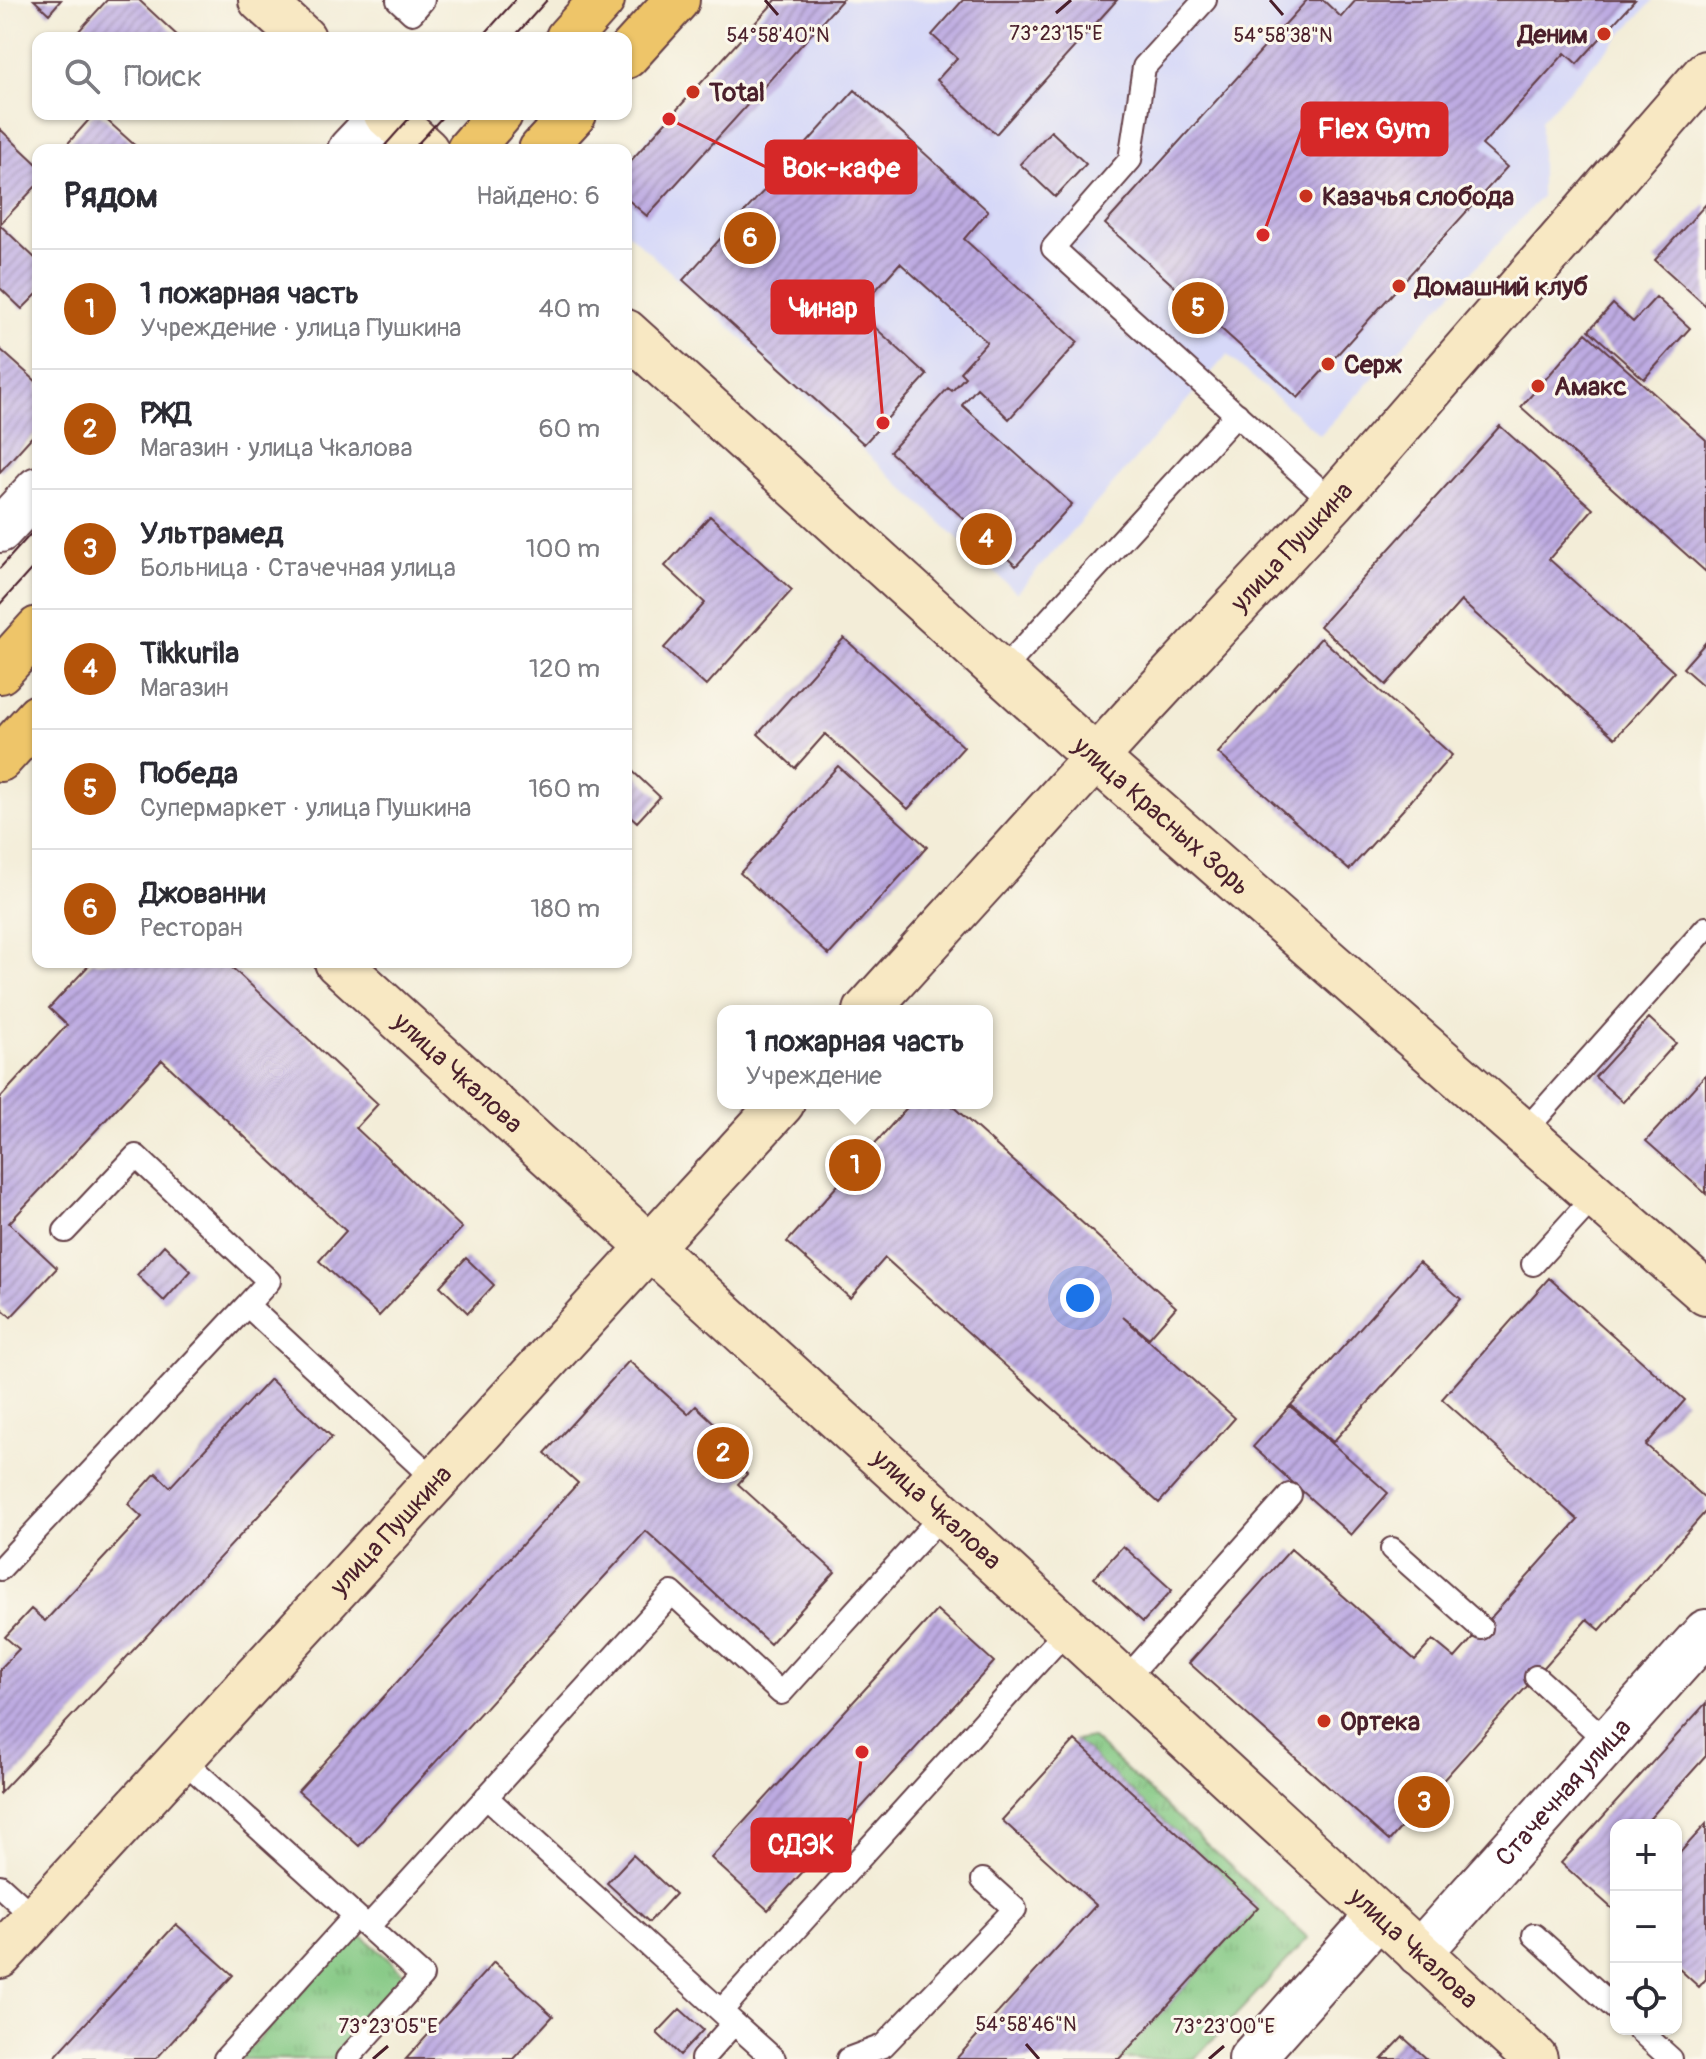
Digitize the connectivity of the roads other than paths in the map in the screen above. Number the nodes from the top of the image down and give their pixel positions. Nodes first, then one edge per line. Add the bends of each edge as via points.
1 (261, 0) edge
2 (398, 0) edge
3 (423, 0) edge
4 (602, 0) edge
5 (677, 0) edge
6 (1205, 0) edge
7 (296, 32) edge
8 (573, 32) edge
9 (632, 49) edge
10 (1706, 73) edge
11 (379, 120) edge
12 (392, 120) edge
13 (495, 120) edge
14 (568, 120) edge
15 (356, 144) edge
16 (419, 144) edge
17 (474, 144) edge
18 (546, 144) edge
19 (632, 337) edge
20 (1237, 414) junction
21 (32, 495) edge
22 (1333, 502) junction
23 (0, 530) edge
24 (32, 641) edge
25 (1001, 672) junction
26 (15, 674) edge
27 (32, 724) edge
28 (0, 759) edge
29 (1097, 759) junction
30 (1706, 928) edge
31 (344, 968) edge
32 (872, 1005) edge
33 (776, 1109) edge
34 (1523, 1133) junction
35 (1595, 1196) junction
36 (65, 1231) dead end
37 (649, 1248) junction
38 (1533, 1264) dead end
39 (1706, 1293) edge
40 (247, 1305) junction
41 (435, 1480) junction
42 (1290, 1495) dead end
43 (943, 1514) junction
44 (1392, 1549) dead end
45 (0, 1569) edge
46 (1481, 1628) dead end
47 (1068, 1629) junction
48 (1706, 1632) edge
49 (1536, 1677) dead end
50 (1124, 1681) junction
51 (1608, 1742) junction
52 (181, 1758) junction
53 (486, 1797) junction
54 (983, 1880) dead end
55 (0, 1886) edge
56 (1378, 1916) junction
57 (35, 1918) junction
58 (362, 1922) junction
59 (1534, 1935) dead end
60 (1419, 1953) junction
61 (0, 1956) edge
62 (1610, 2004) edge
63 (728, 2017) junction
64 (1645, 2035) edge
65 (890, 2052) edge
66 (225, 2059) edge
67 (347, 2059) edge
68 (702, 2059) edge
69 (774, 2059) edge
70 (848, 2059) edge
71 (1251, 2059) edge
72 (1535, 2059) edge
73 (1671, 2059) edge

1 - 7 street
2 - 3 lane via 412,13
4 - 8 main road
5 - 9 main road
6 - 20 lane via 1144,67 1130,160 1053,248
10 - 22 street, улица Пушкина
11 - 15 street
12 - 16 street
13 - 17 main road
14 - 18 main road
19 - 25 street, улица Красных Зорь
20 - 22 lane
20 - 25 lane
21 - 23 street
22 - 29 street, улица Пушкина
24 - 26 main road
25 - 29 street, улица Красных Зорь
27 - 28 main road
29 - 32 street, улица Пушкина
29 - 34 street, улица Красных Зорь
30 - 34 lane
31 - 37 street, улица Чкалова
33 - 37 street, улица Пушкина
34 - 35 street, улица Красных Зорь
35 - 38 lane
35 - 39 street, улица Красных Зорь
36 - 40 lane via 136,1156 269,1281
37 - 41 street, улица Пушкина
37 - 43 street, улица Чкалова
40 - 41 lane
40 - 45 lane
41 - 52 street, улица Пушкина
42 - 50 lane
43 - 47 street, улица Чкалова
43 - 53 lane via 781,1693 672,1593
44 - 46 lane
47 - 50 street, улица Чкалова
47 - 63 lane
48 - 51 street, Стачечная улица
49 - 51 lane
50 - 56 street, улица Чкалова
51 - 60 street, Стачечная улица
52 - 57 street, улица Пушкина
52 - 58 lane
53 - 58 lane
53 - 63 lane
54 - 65 lane via 1015,1909
55 - 57 lane
56 - 60 street, улица Чкалова
56 - 71 street
57 - 61 street, улица Пушкина
58 - 66 lane
58 - 67 lane via 422,1976
59 - 62 lane
60 - 72 street, улица Чкалова
63 - 68 lane
63 - 69 lane
64 - 73 lane
65 - 70 lane

